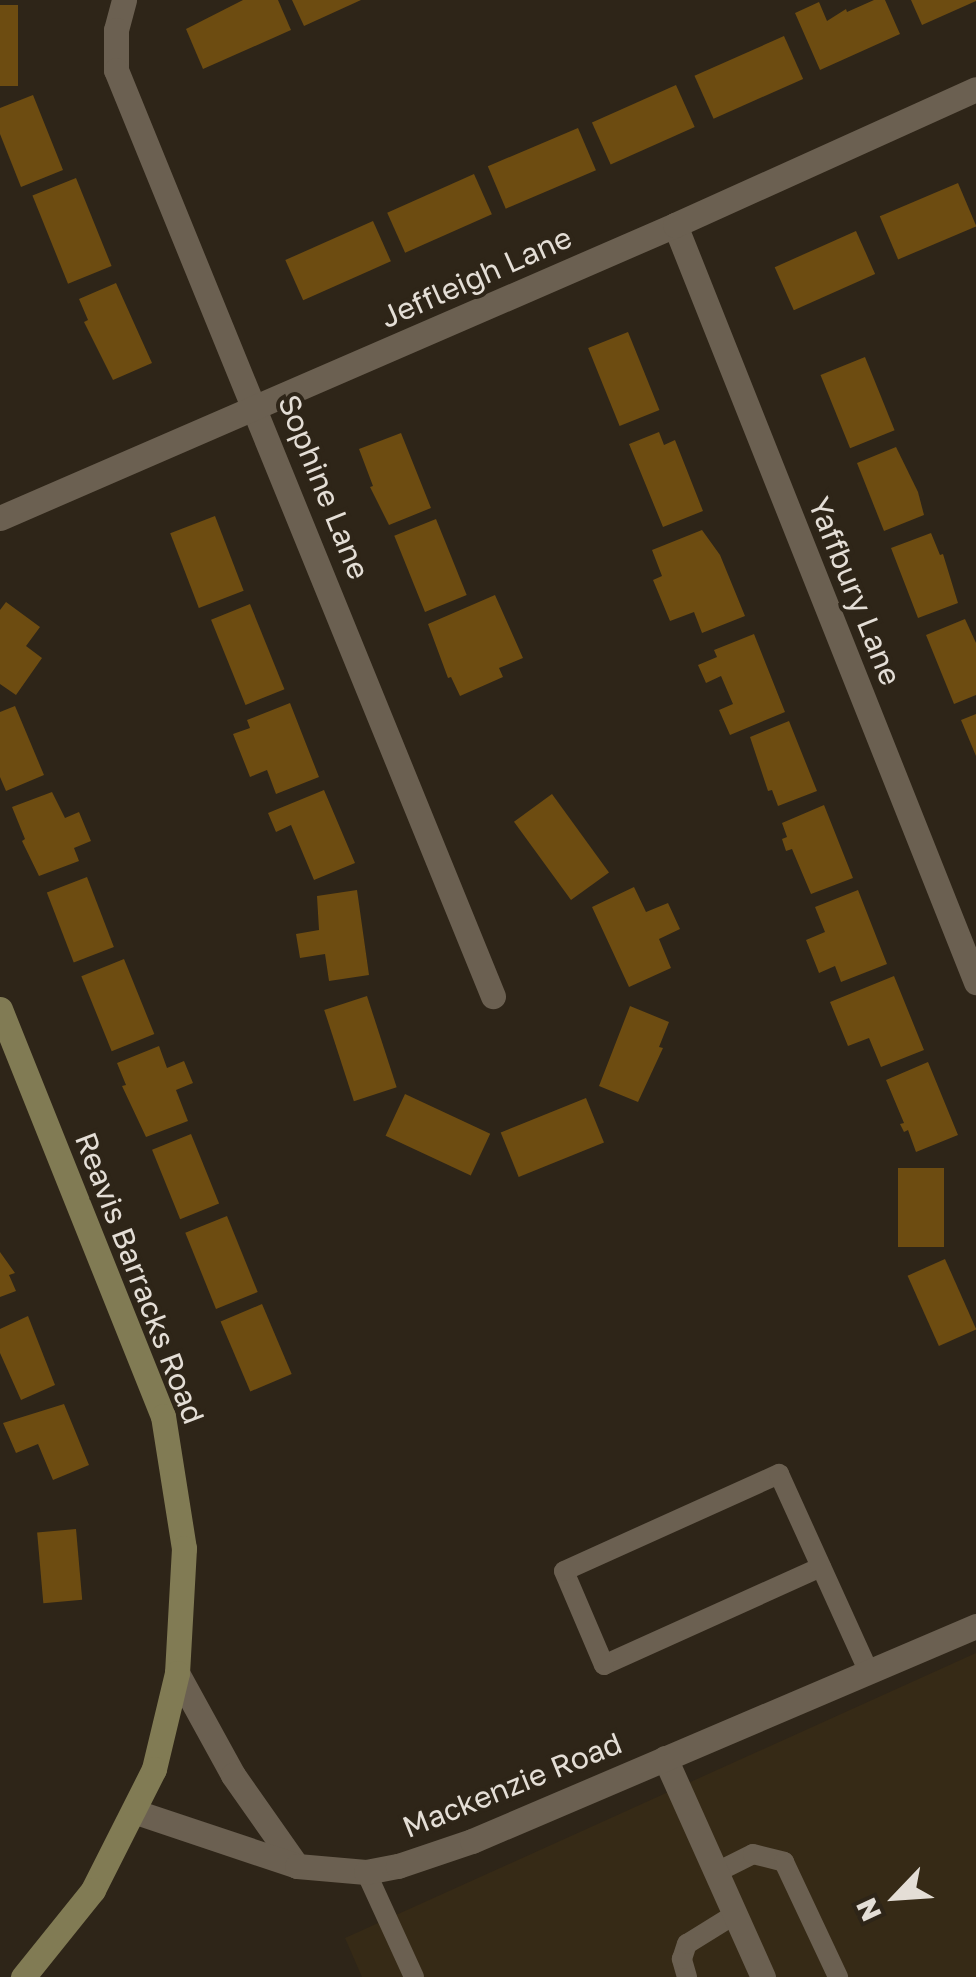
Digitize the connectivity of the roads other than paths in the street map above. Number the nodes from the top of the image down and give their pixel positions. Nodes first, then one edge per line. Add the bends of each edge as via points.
1 (124, 0) edge
2 (976, 89) edge
3 (674, 225) junction
4 (258, 408) junction
5 (0, 518) edge
6 (976, 982) edge
7 (493, 996) dead end
8 (0, 1008) edge
9 (821, 1568) junction
10 (976, 1626) edge
11 (869, 1672) junction
12 (177, 1673) junction
13 (665, 1758) junction
14 (136, 1812) junction
15 (297, 1866) junction
16 (366, 1872) junction
17 (714, 1873) junction
18 (734, 1915) junction
19 (22, 1977) edge
20 (414, 1977) edge
21 (687, 1977) edge
22 (763, 1977) edge
23 (838, 1977) edge

1 - 4 street, Sophine Lane via 116,70
2 - 3 street, Jeffleigh Lane
3 - 4 street, Jeffleigh Lane
3 - 6 street, Yaffbury Lane
4 - 5 street, Jeffleigh Lane
4 - 7 street, Sophine Lane
8 - 12 main road, Reavis Barracks Road via 163,1416 184,1548
9 - 9 lane via 778,1474 564,1570 604,1665
9 - 11 lane
10 - 11 street, Mackenzie Road
11 - 13 street, Mackenzie Road
12 - 14 main road, Reavis Barracks Road via 164,1736
12 - 15 street via 240,1786
13 - 16 street, Mackenzie Road via 472,1842
13 - 17 street
14 - 15 street, Mackenzie Road
14 - 19 main road via 93,1890
15 - 16 street, Mackenzie Road
16 - 20 lane
17 - 18 street
17 - 23 lane via 754,1854 784,1862
18 - 21 lane via 687,1944
18 - 22 street

